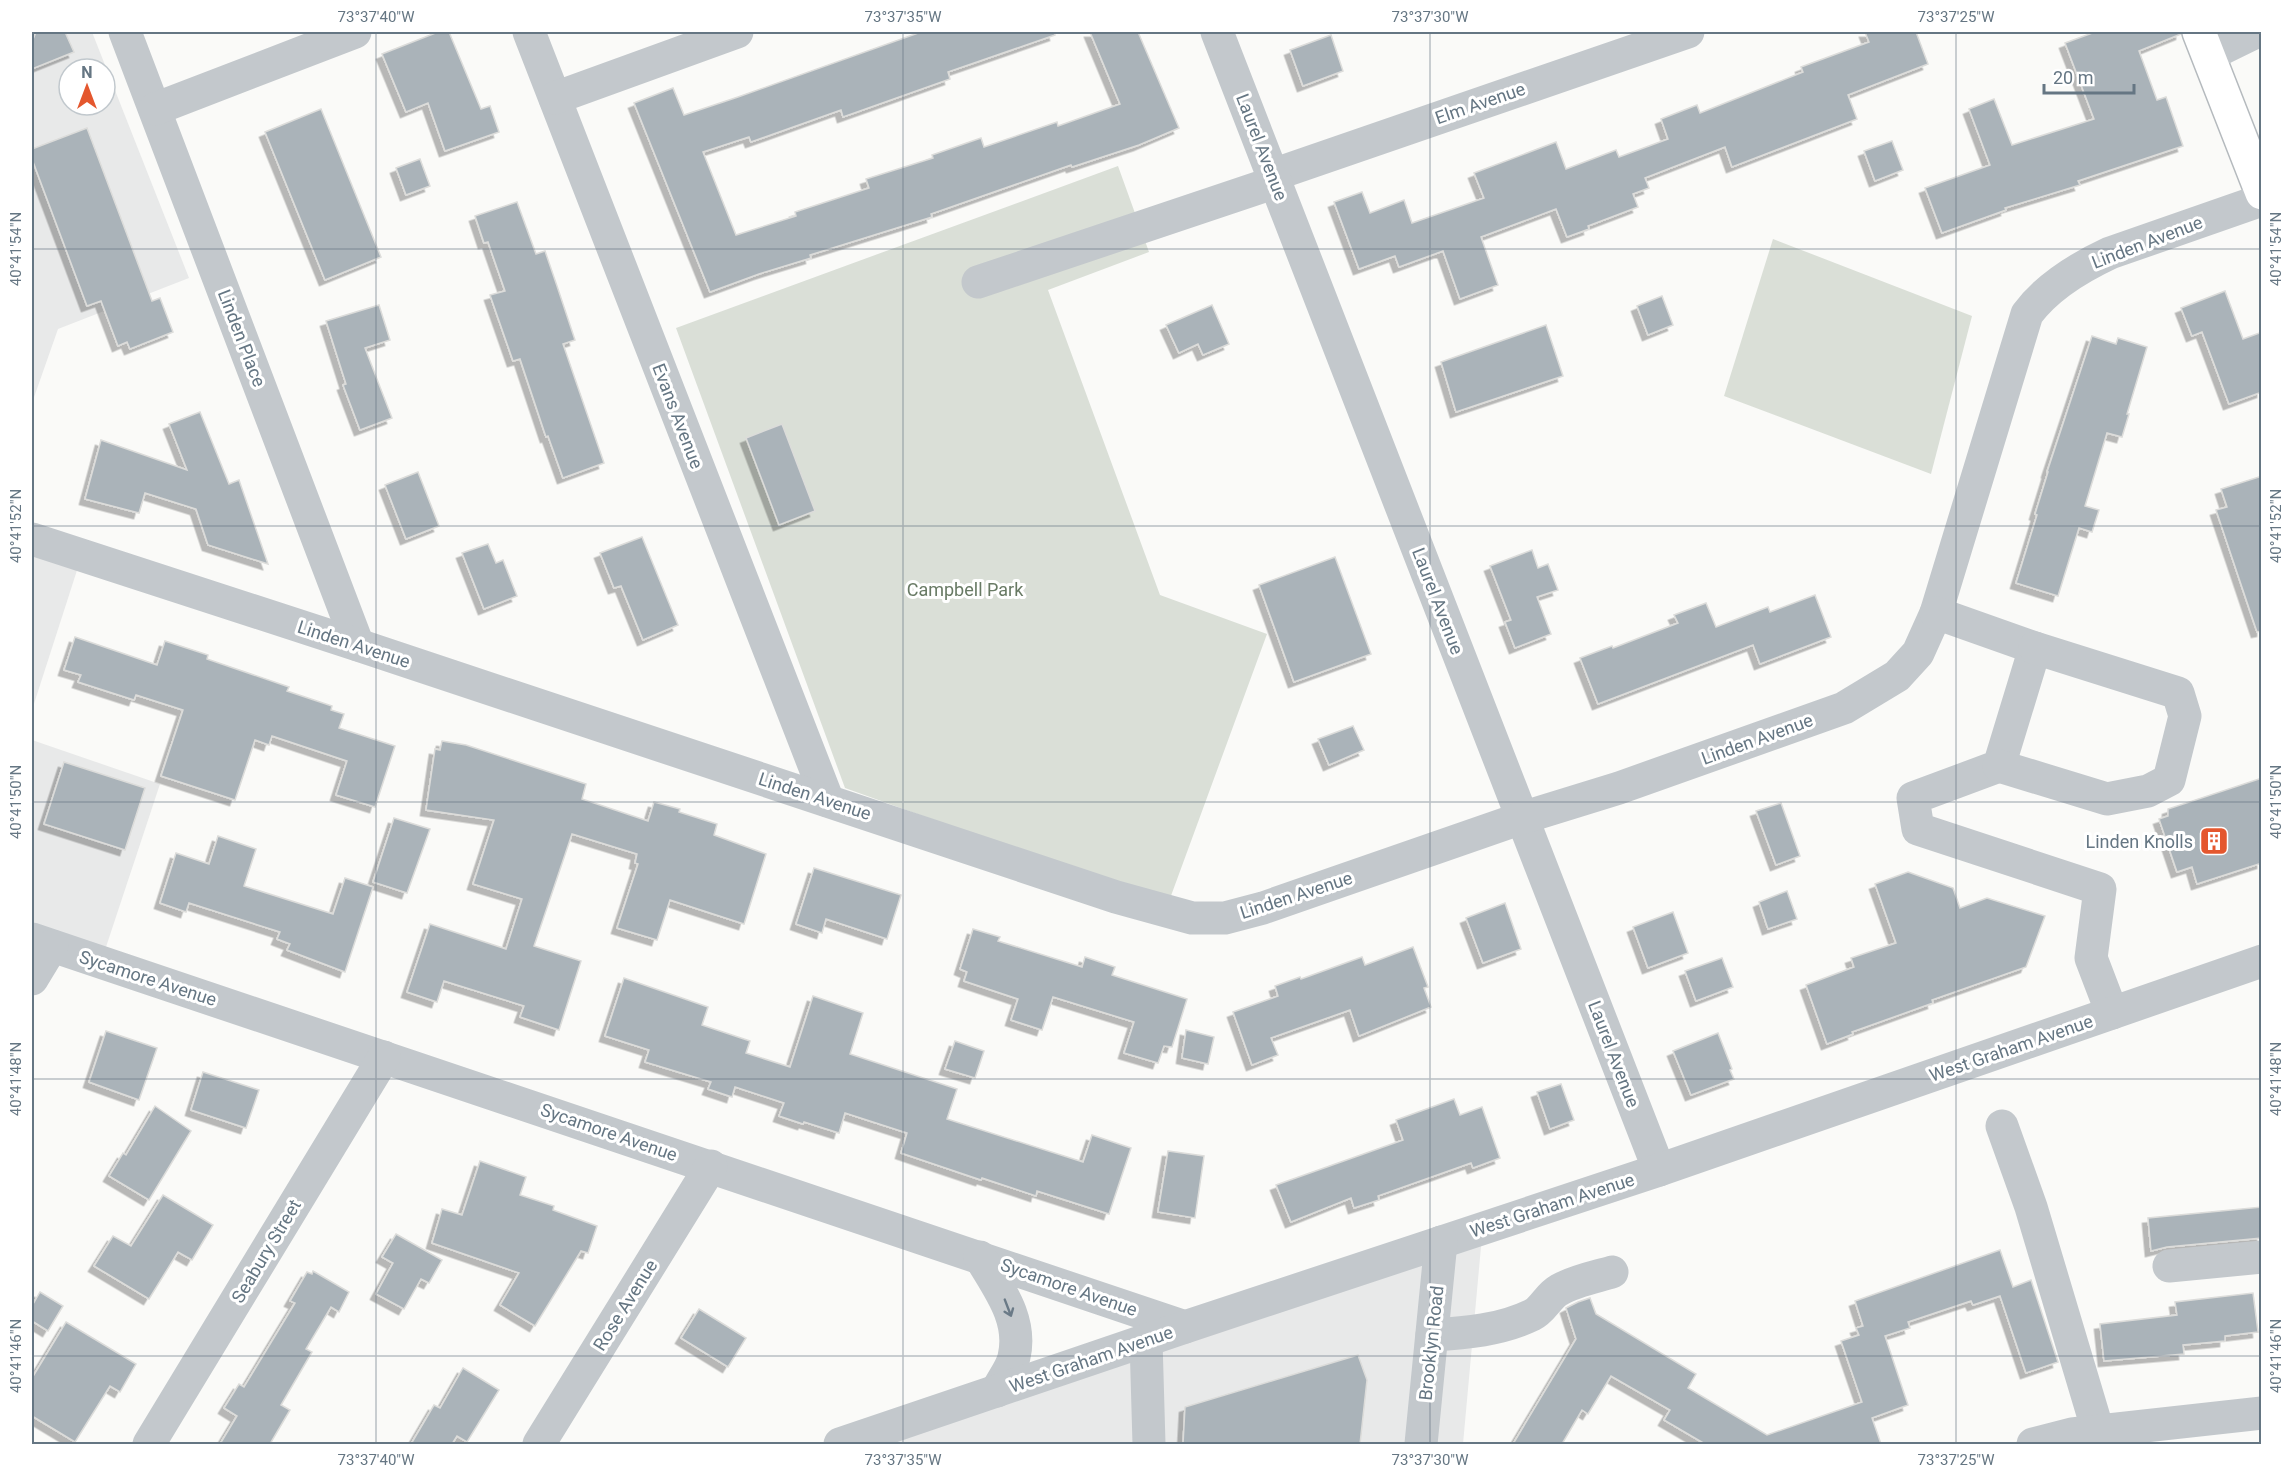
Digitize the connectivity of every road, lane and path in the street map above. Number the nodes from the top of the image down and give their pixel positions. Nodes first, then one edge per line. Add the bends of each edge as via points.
1 (125, 32) edge
2 (355, 32) edge
3 (529, 32) edge
4 (737, 32) edge
5 (1217, 32) edge
6 (1688, 32) edge
7 (2256, 32) edge
8 (2204, 43) edge
9 (555, 98) junction
10 (155, 109) junction
11 (1274, 178) junction
12 (2262, 193) edge
13 (2262, 200) edge
14 (978, 282) dead end
15 (32, 539) edge
16 (1936, 613) junction
17 (358, 645) junction
18 (2035, 648) junction
19 (1999, 766) junction
20 (828, 801) junction
21 (1522, 818) junction
22 (41, 942) edge
23 (2262, 961) edge
24 (32, 979) edge
25 (2112, 1013) junction
26 (384, 1057) junction
27 (2002, 1126) dead end
28 (711, 1166) junction
29 (1659, 1170) junction
30 (1441, 1242) junction
31 (980, 1257) junction
32 (2262, 1257) edge
33 (2169, 1266) dead end
34 (1612, 1272) dead end
35 (1185, 1326) junction
36 (1432, 1335) junction
37 (1146, 1340) junction
38 (997, 1391) junction
39 (2262, 1413) edge
40 (2098, 1431) junction
41 (880, 1438) edge
42 (149, 1444) edge
43 (539, 1444) edge
44 (840, 1444) edge
45 (1149, 1444) edge
46 (1422, 1444) edge
47 (2032, 1444) edge

1 - 10 street, Linden Place
2 - 10 street
3 - 9 street, Evans Avenue
4 - 9 street
5 - 11 street, Laurel Avenue
6 - 11 street, Elm Avenue
7 - 8 street
8 - 12 main road
9 - 20 street, Evans Avenue
10 - 17 street, Linden Place
11 - 14 street, Elm Avenue
11 - 21 street, Laurel Avenue
13 - 16 street, Linden Avenue via 2110,253 2038,299 2027,314
15 - 17 street, Linden Avenue
16 - 18 street
16 - 21 street, Linden Avenue via 1918,653 1897,675 1844,708
17 - 20 street, Linden Avenue
18 - 19 street
18 - 19 street via 2178,693 2185,716 2169,780 2148,791 2107,799
19 - 25 street via 1913,798 1918,829 2100,889 2091,958
20 - 21 street, Linden Avenue via 1116,897 1192,918 1225,918 1263,908
21 - 29 street, Laurel Avenue
22 - 24 street
22 - 26 street, Sycamore Avenue
23 - 25 street, West Graham Avenue
25 - 29 street, West Graham Avenue
26 - 28 street, Sycamore Avenue
26 - 42 street, Seabury Street
27 - 40 street via 2031,1207
28 - 31 street, Sycamore Avenue
28 - 43 street, Rose Avenue
29 - 30 street, West Graham Avenue
30 - 35 street, West Graham Avenue
30 - 36 street, Brooklyn Road
31 - 35 street, Sycamore Avenue
31 -> 38 street via 1009,1306 1015,1331 1014,1358
32 - 33 street
34 - 36 street via 1560,1289 1529,1317 1469,1333
35 - 37 street, West Graham Avenue
36 - 46 street, Brooklyn Road
37 - 38 street, West Graham Avenue
37 - 45 street
38 - 41 street, West Graham Avenue
39 - 40 street
40 - 47 street
41 - 44 street, West Graham Avenue

